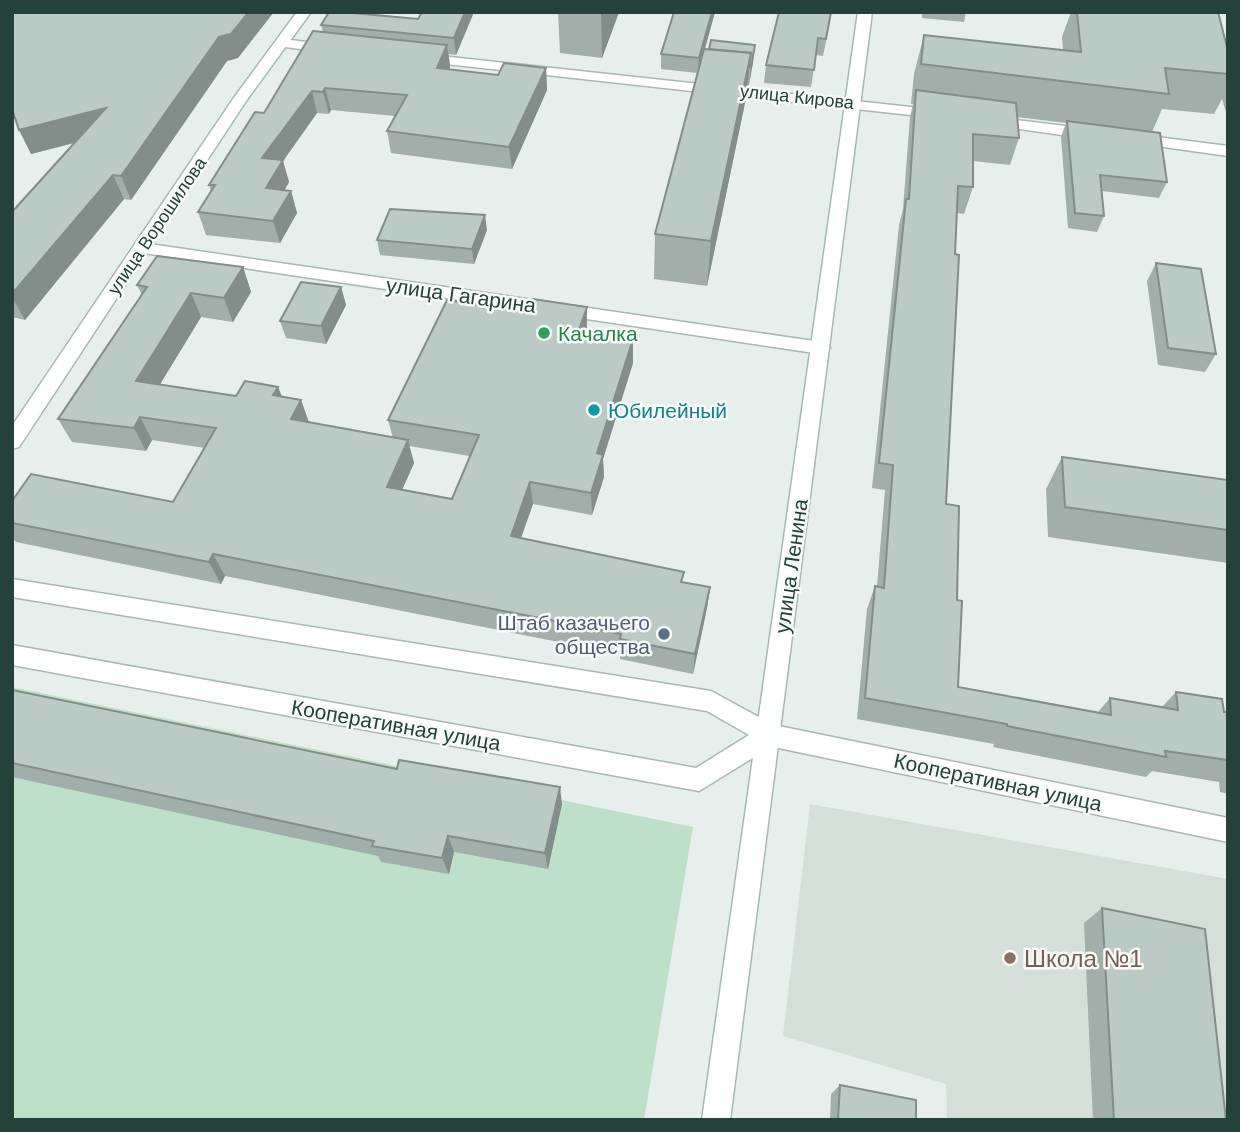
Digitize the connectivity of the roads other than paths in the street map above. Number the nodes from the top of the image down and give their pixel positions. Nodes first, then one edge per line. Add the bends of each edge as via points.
1 (304, 12) edge
2 (866, 12) edge
3 (282, 43) junction
4 (350, 50) edge
5 (405, 56) edge
6 (854, 103) junction
7 (951, 116) edge
8 (979, 119) edge
9 (1228, 151) edge
10 (143, 248) junction
11 (821, 348) junction
12 (12, 442) edge
13 (12, 588) edge
14 (12, 655) edge
15 (769, 735) junction
16 (1228, 830) edge
17 (716, 1120) edge

1 - 3 main road, улица Ворошилова
2 - 6 main road, улица Ленина
3 - 4 main road
3 - 10 main road, улица Ворошилова
5 - 6 main road, улица Кирова
6 - 7 main road, улица Кирова
6 - 11 main road, улица Ленина
8 - 9 main road
10 - 11 main road, улица Гагарина
10 - 12 main road, улица Ворошилова
11 - 15 main road, улица Ленина
13 - 15 main road, Кооперативная улица via 711,701
14 - 15 main road, Кооперативная улица via 699,780
15 - 16 main road, Кооперативная улица
15 - 17 main road, улица Ленина

